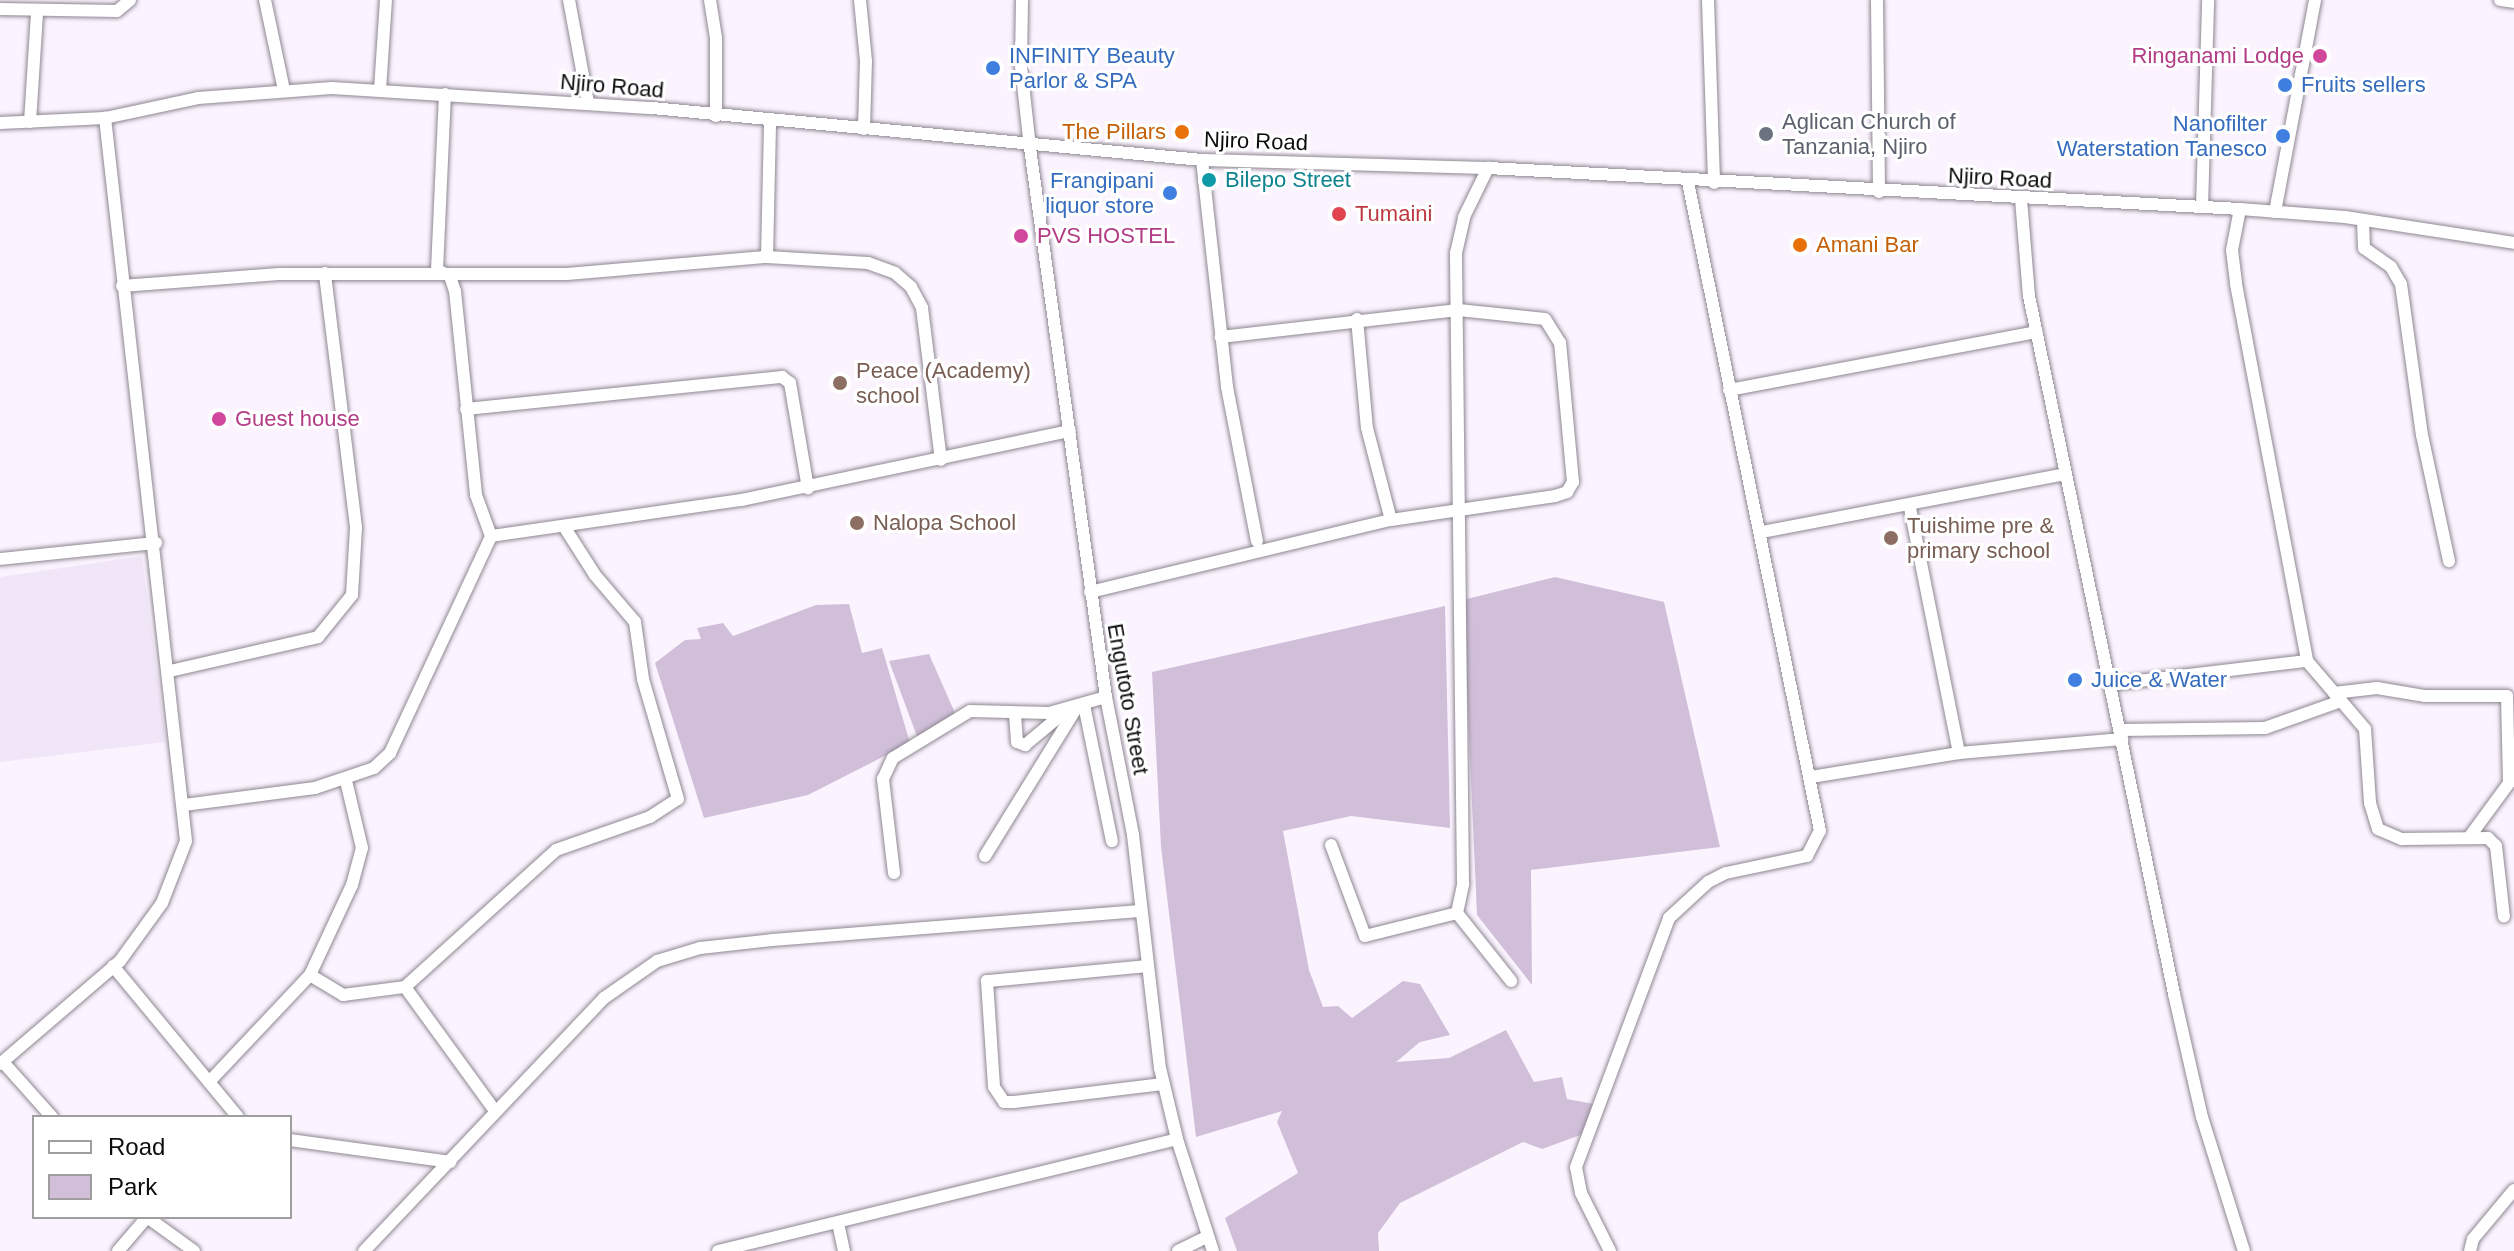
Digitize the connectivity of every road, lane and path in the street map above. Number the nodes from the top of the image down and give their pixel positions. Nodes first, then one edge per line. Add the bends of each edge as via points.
1 (130, 0) edge
2 (265, 0) edge
3 (386, 0) edge
4 (710, 0) edge
5 (860, 0) edge
6 (1022, 0) edge
7 (1708, 0) edge
8 (1877, 0) edge
9 (2208, 0) edge
10 (2315, 0) edge
11 (2500, 0) edge
12 (565, 1) edge
13 (2514, 2) edge
14 (0, 9) edge
15 (37, 13) junction
16 (284, 90) junction
17 (380, 90) junction
18 (445, 94) junction
19 (588, 103) junction
20 (716, 116) junction
21 (105, 118) junction
22 (770, 120) junction
23 (30, 122) junction
24 (0, 123) edge
25 (864, 129) junction
26 (1030, 148) junction
27 (1202, 160) junction
28 (1488, 168) junction
29 (1688, 182) junction
30 (1714, 183) junction
31 (1879, 192) junction
32 (2021, 199) junction
33 (2202, 207) junction
34 (2240, 209) junction
35 (2275, 212) junction
36 (2363, 220) junction
37 (2514, 243) edge
38 (767, 257) junction
39 (437, 270) junction
40 (325, 273) junction
41 (122, 286) junction
42 (1458, 310) junction
43 (1357, 319) junction
44 (2037, 332) junction
45 (1221, 337) junction
46 (1729, 390) junction
47 (466, 409) junction
48 (1070, 431) junction
49 (941, 460) junction
50 (2066, 474) junction
51 (808, 488) junction
52 (1910, 508) junction
53 (1459, 511) junction
54 (1391, 520) junction
55 (565, 528) junction
56 (1762, 532) junction
57 (491, 536) junction
58 (1257, 541) dead end
59 (156, 543) junction
60 (0, 559) edge
61 (2449, 561) dead end
62 (1090, 592) junction
63 (2307, 661) junction
64 (170, 671) junction
65 (2113, 684) junction
66 (1106, 697) junction
67 (2338, 697) junction
68 (1076, 707) junction
69 (1015, 714) junction
70 (2122, 735) junction
71 (1959, 753) junction
72 (1811, 777) junction
73 (346, 781) junction
74 (184, 805) junction
75 (2470, 836) junction
76 (1112, 841) dead end
77 (1331, 845) dead end
78 (985, 856) dead end
79 (894, 873) dead end
80 (1140, 911) junction
81 (1457, 913) junction
82 (2504, 917) dead end
83 (113, 966) junction
84 (1147, 966) junction
85 (310, 975) junction
86 (1511, 981) dead end
87 (405, 987) junction
88 (2, 1063) edge
89 (209, 1082) junction
90 (1163, 1084) junction
91 (495, 1111) junction
92 (50, 1115) edge
93 (236, 1115) edge
94 (1177, 1139) junction
95 (292, 1140) edge
96 (450, 1162) junction
97 (2514, 1190) edge
98 (145, 1219) edge
99 (150, 1219) edge
100 (838, 1223) junction
101 (1207, 1237) junction
102 (118, 1251) edge
103 (194, 1251) edge
104 (364, 1251) edge
105 (718, 1251) edge
106 (844, 1251) edge
107 (1178, 1251) edge
108 (1213, 1251) edge
109 (1610, 1251) edge
110 (2244, 1251) edge
111 (2470, 1251) edge

1 - 15 street via 117,11
2 - 16 street
3 - 17 street
4 - 20 street
5 - 25 street via 866,61
6 - 26 street, Engutoto Street via 1021,66
7 - 30 street
8 - 31 street
9 - 33 street
10 - 35 street
11 - 13 street
12 - 19 street
14 - 15 street
15 - 23 street
16 - 17 street, Njiro Road
16 - 21 street, Njiro Road via 198,98
17 - 18 street, Njiro Road
18 - 19 street, Njiro Road
18 - 39 street
19 - 20 street, Njiro Road
20 - 22 street, Njiro Road
21 - 23 street, Njiro Road
21 - 41 street
22 - 25 street, Njiro Road
22 - 38 street
23 - 24 street, Njiro Road
25 - 26 street, Njiro Road
26 - 27 street, Njiro Road
26 - 48 street, Engutoto Street
27 - 28 street, Njiro Road
27 - 45 street
28 - 29 street, Njiro Road
28 - 42 street via 1458,231
29 - 30 street, Njiro Road
29 - 46 street
30 - 31 street, Njiro Road
31 - 32 street, Njiro Road
32 - 33 street, Njiro Road
32 - 44 street
33 - 34 street, Njiro Road
34 - 35 street, Njiro Road
34 - 63 street via 2232,250 2236,284
35 - 36 street, Njiro Road
36 - 37 street, Njiro Road
36 - 61 street via 2367,253 2391,267 2401,284 2422,435
38 - 39 street via 567,274
38 - 49 street via 868,263 895,273 911,287 922,308
39 - 40 street
39 - 47 street via 450,276 455,291
40 - 41 street
40 - 64 street via 356,527 352,595 318,637
41 - 59 street
42 - 43 street
42 - 53 street
42 - 53 street via 1539,317 1551,324 1560,343 1575,470 1567,492
43 - 45 street
43 - 54 street via 1367,428
44 - 46 street
44 - 50 street
45 - 58 street
46 - 56 street
47 - 51 street via 782,377 790,383
47 - 57 street via 476,495
48 - 49 street
48 - 62 street, Engutoto Street
49 - 51 street
50 - 52 street
50 - 65 street
51 - 55 street
52 - 56 street
52 - 71 street
53 - 54 street
53 - 81 street via 1463,884
54 - 62 street
55 - 57 street
55 - 87 street via 595,575 635,622 643,679 678,799 650,817 556,850
56 - 72 street
57 - 73 street via 390,753
59 - 60 street
59 - 64 street
62 - 66 street, Engutoto Street
63 - 65 street
63 - 67 street
64 - 74 street
65 - 70 street
66 - 68 street
66 - 80 street, Engutoto Street via 1133,835
67 - 70 street via 2265,728
67 - 75 street via 2365,729 2370,803 2378,829 2402,839
67 - 75 street via 2377,688 2425,696 2507,696 2509,783
68 - 69 street
68 - 69 street via 1025,745 1017,742
68 - 76 street
68 - 78 street
69 - 79 street via 980,710 957,716 886,765
70 - 71 street
70 - 110 street via 2196,1088
71 - 72 street
72 - 109 street via 1820,831 1807,856 1726,873 1708,882 1669,918 1576,1167 1581,1193
73 - 74 street
73 - 85 street via 362,848 360,867
74 - 83 street via 186,841 162,903
75 - 82 street via 2488,838 2496,846
77 - 81 street via 1365,936
80 - 84 street, Engutoto Street
80 - 91 street via 678,953 604,998
81 - 86 street
83 - 88 street
83 - 89 street
84 - 90 street, Engutoto Street
84 - 90 street via 987,981 994,1087 1004,1102 1014,1102
85 - 87 street via 343,995
85 - 89 street
87 - 91 street
88 - 92 street
89 - 93 street
90 - 94 street, Engutoto Street
91 - 96 street
94 - 100 street
94 - 101 street, Engutoto Street
95 - 96 street
96 - 104 street
97 - 111 street via 2473,1239
98 - 102 street
99 - 103 street
100 - 105 street
100 - 106 street
101 - 107 street
101 - 108 street, Engutoto Street

